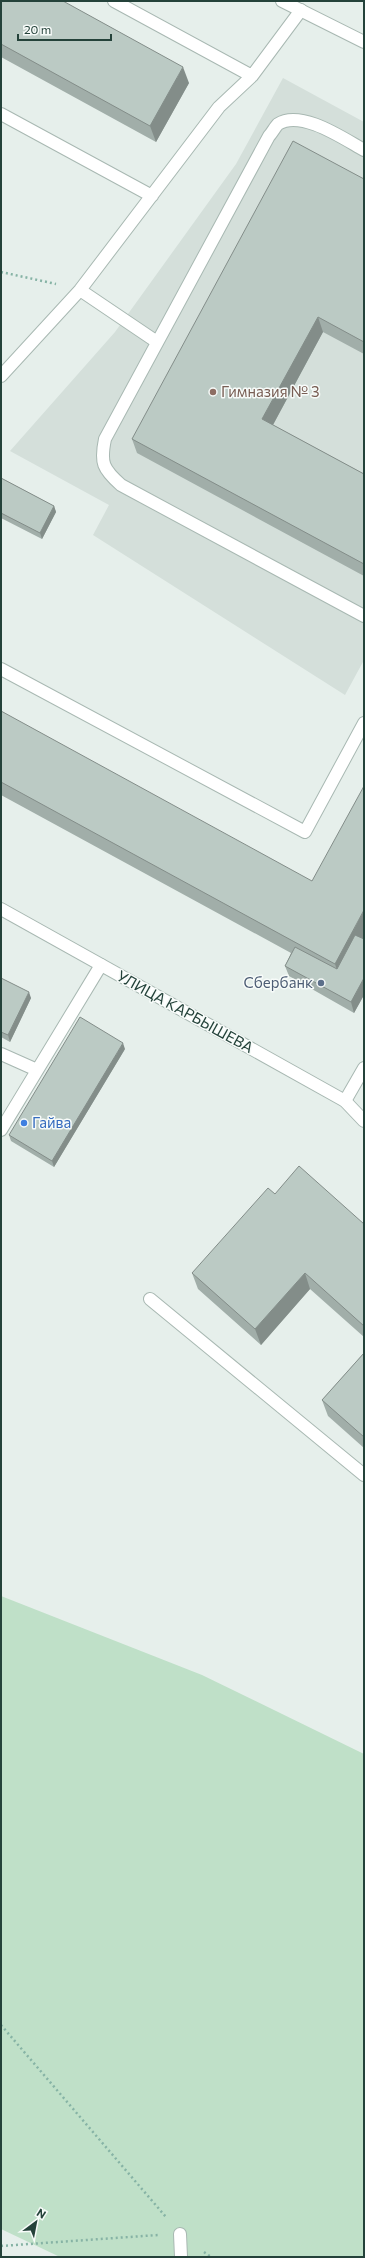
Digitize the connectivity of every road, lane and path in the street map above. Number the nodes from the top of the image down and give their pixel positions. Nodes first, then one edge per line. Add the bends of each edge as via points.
1 (114, 1) edge
2 (282, 1) edge
3 (301, 10) junction
4 (364, 42) edge
5 (252, 76) junction
6 (1, 114) edge
7 (364, 150) edge
8 (152, 196) junction
9 (1, 272) edge
10 (80, 290) junction
11 (157, 342) junction
12 (1, 376) edge
13 (364, 616) edge
14 (1, 669) edge
15 (364, 723) edge
16 (1, 909) edge
17 (101, 965) junction
18 (1, 1054) edge
19 (364, 1068) edge
20 (37, 1070) junction
21 (345, 1101) junction
22 (364, 1121) edge
23 (1, 1130) edge
24 (150, 1299) dead end
25 (364, 1475) edge
26 (1, 2025) edge
27 (180, 2234) junction
28 (1, 2246) edge
29 (182, 2257) edge
30 (211, 2257) edge

1 - 5 street
2 - 3 street
3 - 4 street
3 - 5 street
5 - 8 street via 219,107
6 - 8 street
7 - 11 street via 316,124 294,119 279,124 269,136
8 - 10 street
9 - 10 path
10 - 11 street
10 - 12 street
11 - 13 street via 105,439 101,456 106,471 121,485
14 - 15 street via 304,832
16 - 17 street, УЛИЦА КАРБЫШЕВА
17 - 20 street
17 - 21 street, УЛИЦА КАРБЫШЕВА
18 - 20 street
19 - 21 street
20 - 23 street
21 - 22 street, УЛИЦА КАРБЫШЕВА
24 - 25 street
26 - 27 path
27 - 28 path
27 - 29 street
27 - 30 path

